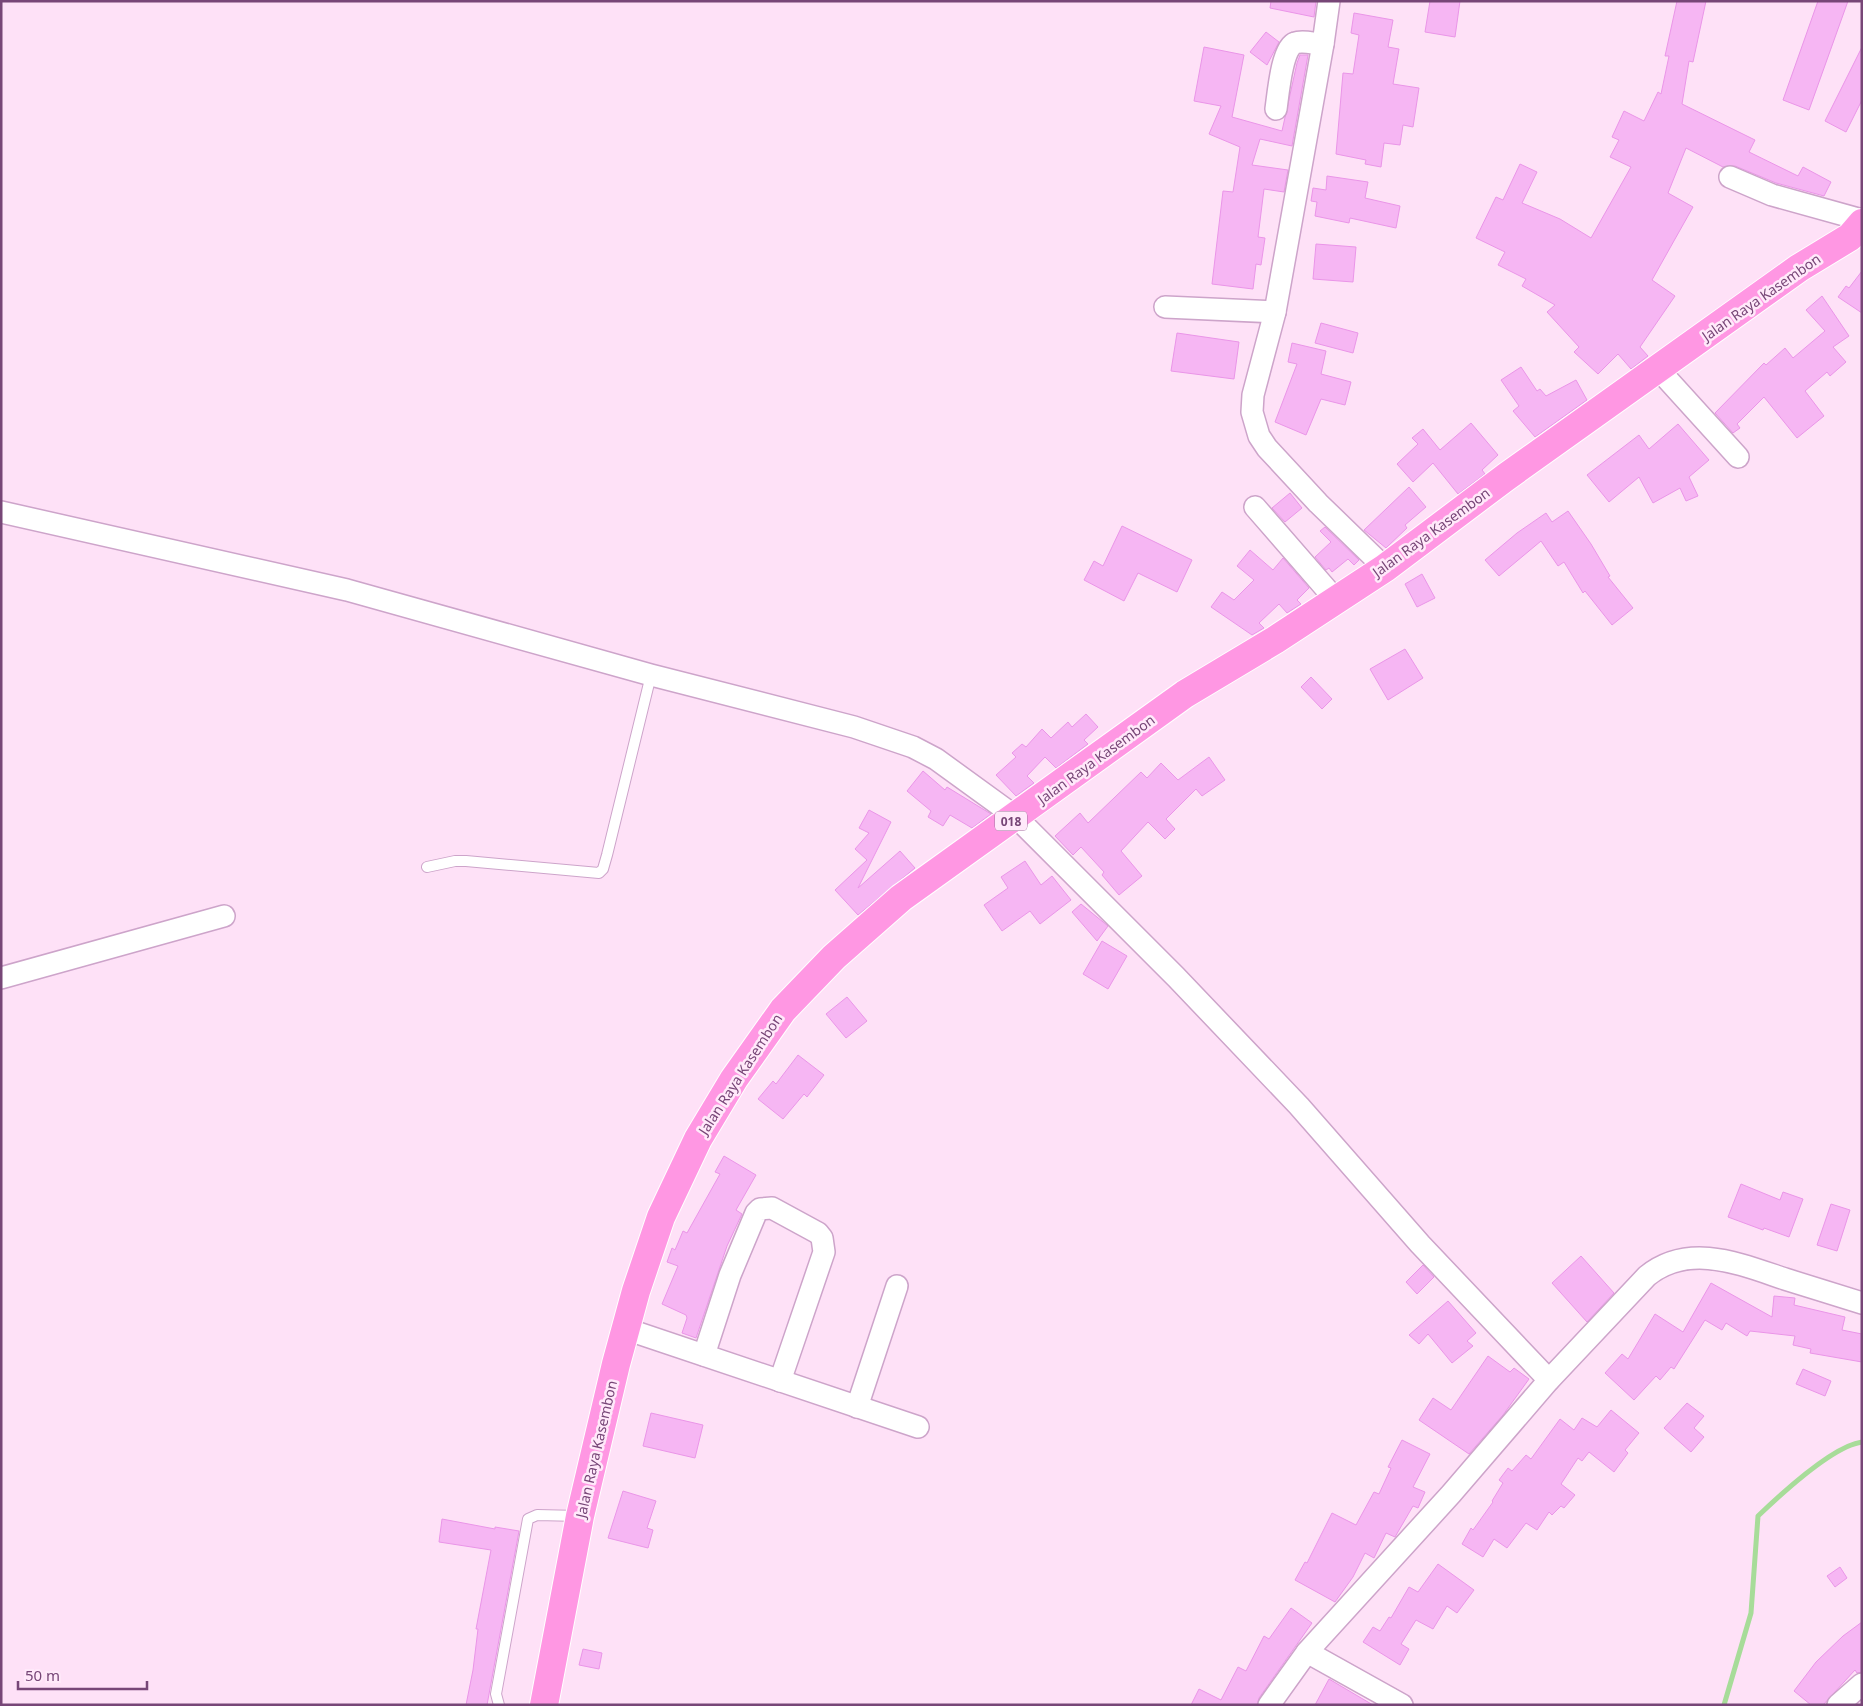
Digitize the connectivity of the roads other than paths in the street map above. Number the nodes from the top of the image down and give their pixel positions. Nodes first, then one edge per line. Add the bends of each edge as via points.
1 (1328, 1) edge
2 (1323, 44) junction
3 (1276, 109) dead end
4 (1730, 177) dead end
5 (1859, 231) edge
6 (1165, 306) dead end
7 (1275, 312) junction
8 (1658, 370) junction
9 (1738, 457) dead end
10 (1255, 507) dead end
11 (1, 512) edge
12 (1385, 568) junction
13 (1336, 599) junction
14 (651, 675) junction
15 (1016, 817) junction
16 (427, 867) dead end
17 (224, 916) dead end
18 (1, 978) edge
19 (898, 1286) dead end
20 (1862, 1303) edge
21 (626, 1329) junction
22 (704, 1355) junction
23 (1549, 1380) junction
24 (780, 1381) junction
25 (857, 1407) junction
26 (918, 1427) dead end
27 (580, 1516) junction
28 (1307, 1652) junction
29 (1862, 1684) edge
30 (499, 1705) edge
31 (544, 1705) edge
32 (1269, 1705) edge
33 (1402, 1705) edge
34 (1838, 1705) edge

1 - 2 street
2 - 3 street via 1297,42 1290,46
2 - 7 street
4 - 5 street
5 - 8 main road, Jalan Raya Kasembon / 018 via 1799,268
6 - 7 street
7 - 12 street via 1253,395 1252,412 1260,436 1267,448 1318,503
8 - 9 street
8 - 12 main road, Jalan Raya Kasembon / 018 via 1506,476
10 - 13 street
11 - 14 street via 347,590
12 - 13 main road, Jalan Raya Kasembon / 018
13 - 15 main road, Jalan Raya Kasembon / 018 via 1185,694
14 - 15 street via 884,736 936,759
14 - 16 lane via 608,855 599,873 466,861
15 - 21 main road, Jalan Raya Kasembon / 018 via 901,898 863,929 783,1010 734,1079 683,1168 661,1217
15 - 23 street via 1222,1024 1420,1244
17 - 18 street
19 - 25 street
20 - 23 street via 1722,1259 1697,1257 1677,1260 1659,1266 1647,1276
21 - 22 street
21 - 27 main road, Jalan Raya Kasembon / 018
22 - 24 street
22 - 24 street via 730,1275 756,1213 760,1209 772,1208 818,1233 824,1245
23 - 28 street via 1451,1494
24 - 25 street
25 - 26 street
27 - 30 lane via 537,1515 528,1519 496,1694
27 - 31 main road, Jalan Raya Kasembon / 018
28 - 32 street
28 - 33 street
29 - 34 street

